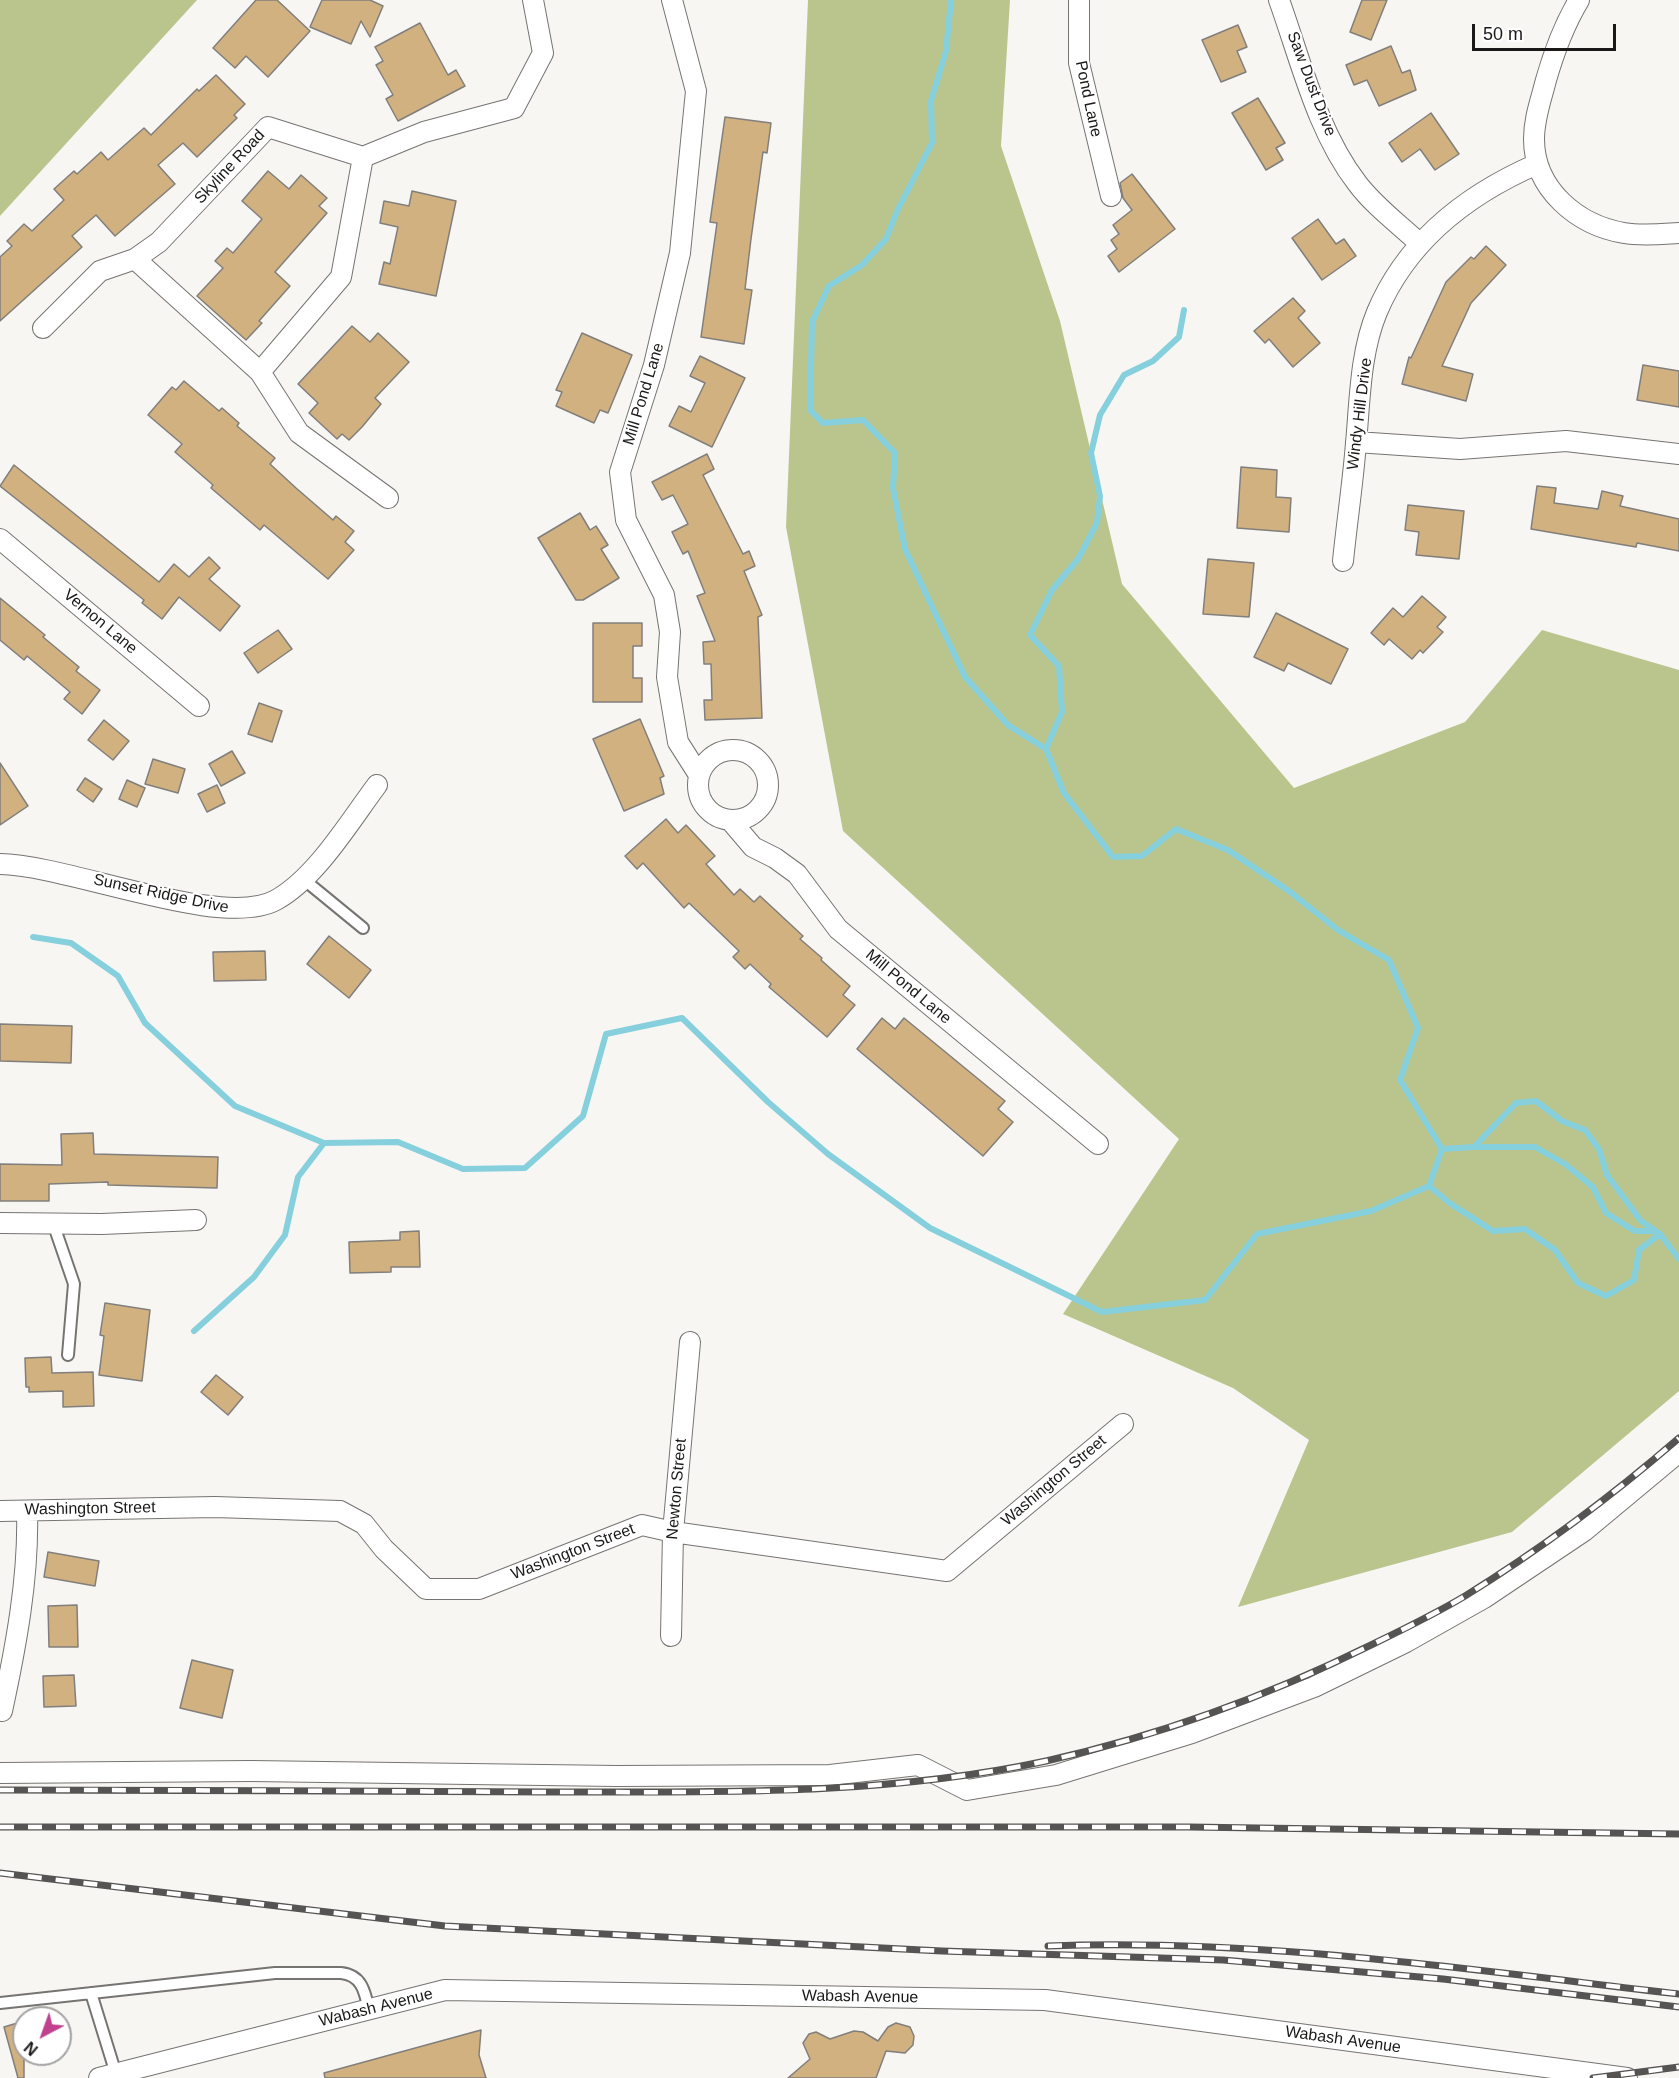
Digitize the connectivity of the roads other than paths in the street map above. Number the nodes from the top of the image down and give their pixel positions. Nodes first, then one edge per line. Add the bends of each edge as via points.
1 (533, 0) edge
2 (672, 0) edge
3 (1079, 0) edge
4 (1279, 0) edge
5 (1579, 0) edge
6 (363, 157) junction
7 (1537, 164) junction
8 (1111, 196) dead end
9 (1679, 233) edge
10 (1420, 243) junction
11 (135, 259) junction
12 (43, 328) dead end
13 (260, 372) junction
14 (1356, 442) junction
15 (1679, 454) edge
16 (388, 498) dead end
17 (0, 539) edge
18 (1343, 561) dead end
19 (199, 705) dead end
20 (699, 775) junction
21 (377, 785) dead end
22 (730, 820) junction
23 (0, 864) edge
24 (302, 878) junction
25 (363, 928) dead end
26 (1098, 1144) dead end
27 (196, 1220) dead end
28 (0, 1222) edge
29 (52, 1223) junction
30 (690, 1342) dead end
31 (68, 1354) dead end
32 (1123, 1424) dead end
33 (1679, 1452) edge
34 (0, 1511) edge
35 (27, 1511) junction
36 (673, 1532) junction
37 (671, 1636) dead end
38 (1, 1711) edge
39 (0, 1773) edge
40 (91, 1993) junction
41 (0, 2003) edge
42 (369, 2010) junction
43 (107, 2076) edge
44 (1627, 2078) edge

1 - 6 street via 543,53 514,108 424,132
2 - 20 street, Mill Pond Lane via 696,91 680,253 654,364 620,472 626,520 664,595 670,632 667,677 678,742
3 - 8 street, Pond Lane via 1079,63
4 - 10 street, Saw Dust Drive via 1322,120 1343,162 1369,197
5 - 7 street via 1561,34 1538,109 1534,140
6 - 11 street, Skyline Road via 268,127 159,242
6 - 13 street via 341,277
7 - 9 street via 1557,198 1589,221 1622,232
7 - 10 street, Windy Hill Drive via 1455,210
10 - 14 street, Windy Hill Drive via 1377,314 1359,395
11 - 12 street, Skyline Road via 100,272
11 - 13 street
13 - 16 street via 299,433
14 - 15 street via 1460,449 1566,441
14 - 18 street, Windy Hill Drive
17 - 19 street, Vernon Lane
20 - 22 street, Mill Pond Lane via 699,796 704,805 711,813
20 - 22 street via 712,756 722,751 744,751 762,765 769,786 766,798 752,815
21 - 24 street, Sunset Ridge Drive
22 - 26 street, Mill Pond Lane via 753,847 797,874 838,929
23 - 24 street, Sunset Ridge Drive via 228,910 261,907 277,900
24 - 25 lane
27 - 29 street
28 - 29 street
29 - 31 lane via 74,1284
30 - 36 street, Newton Street
32 - 36 street, Washington Street via 947,1571
33 - 39 street via 1584,1531 1484,1598 1406,1642 1314,1687 1192,1734 1056,1775 967,1790 918,1765 818,1775
34 - 35 street, Washington Street
35 - 36 street, Washington Street via 215,1507 340,1511 364,1524 426,1590 479,1589 642,1525
35 - 38 street via 28,1542 11,1669
36 - 37 street, Newton Street
40 - 41 lane
40 - 42 lane via 275,1973 341,1973 350,1974 361,1984
40 - 43 lane
42 - 43 street, Wabash Avenue
42 - 44 street, Wabash Avenue via 445,1990 1045,2001

